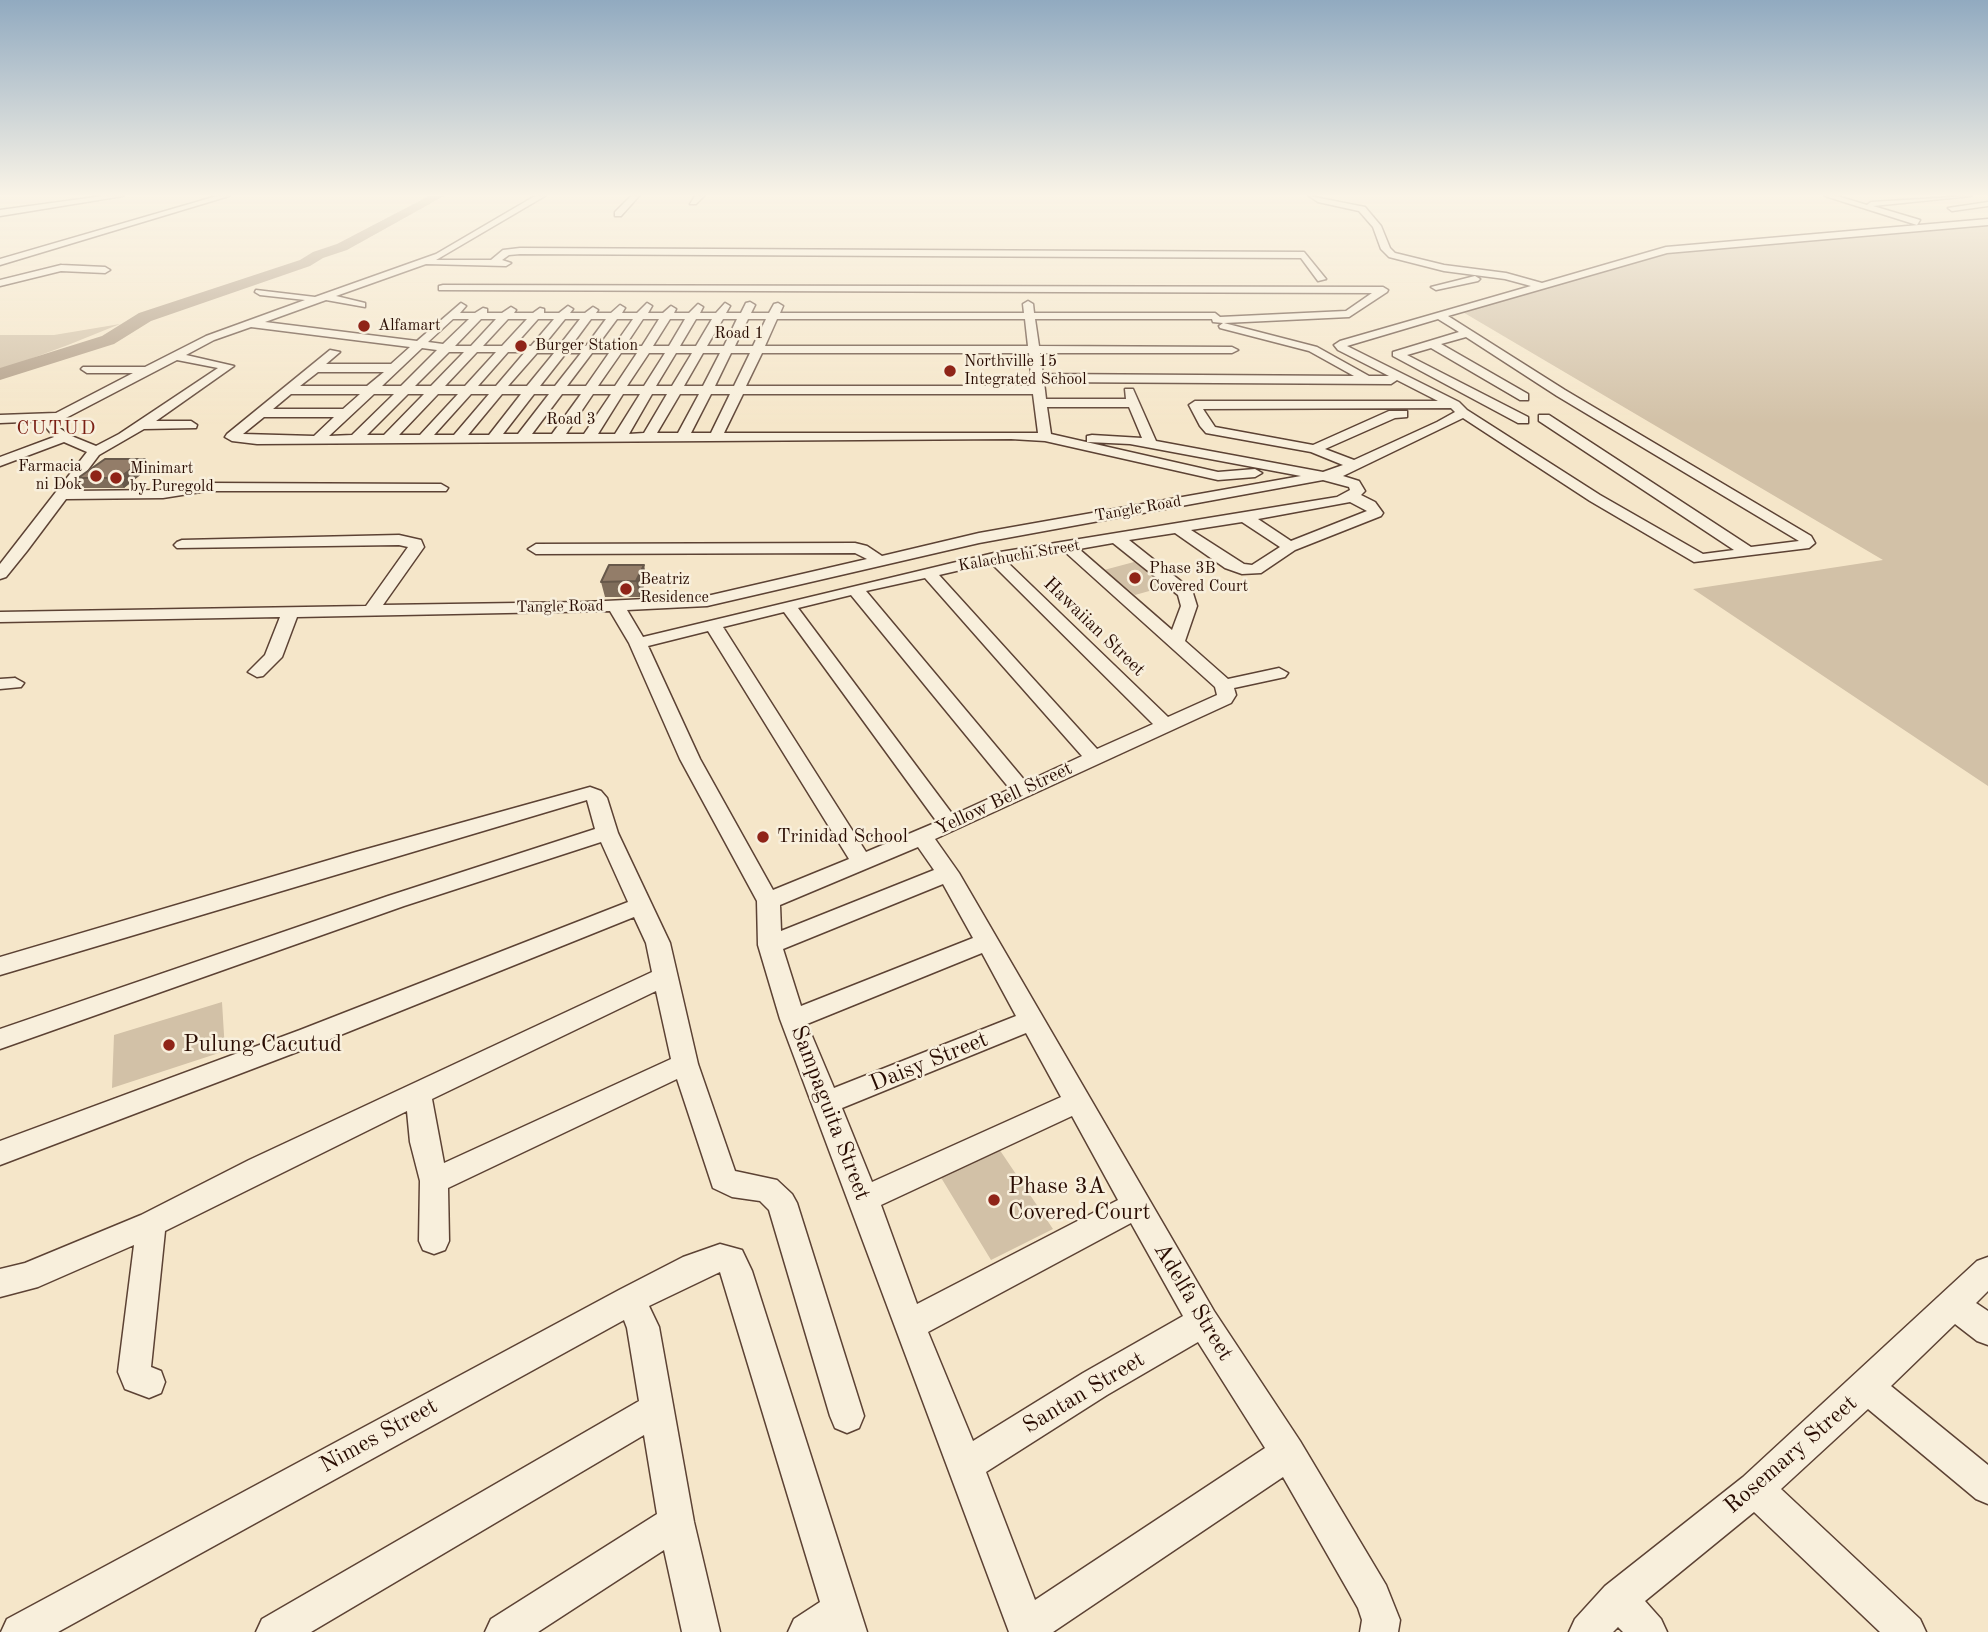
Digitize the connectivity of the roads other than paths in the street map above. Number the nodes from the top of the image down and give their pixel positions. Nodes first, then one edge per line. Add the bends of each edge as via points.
1 (45, 272) edge
2 (395, 272) edge
3 (1316, 272) edge
4 (1478, 272) edge
5 (1479, 272) edge
6 (1590, 272) edge
7 (914, 277) dead end
8 (1321, 279) junction
9 (1385, 279) dead end
10 (0, 284) edge
11 (36, 285) dead end
12 (1542, 286) junction
13 (534, 287) junction
14 (560, 287) junction
15 (587, 287) junction
16 (660, 287) junction
17 (686, 287) junction
18 (735, 287) junction
19 (443, 288) dead end
20 (481, 288) junction
21 (507, 288) junction
22 (612, 288) junction
23 (636, 288) junction
24 (710, 288) junction
25 (758, 288) junction
26 (785, 288) junction
27 (1028, 289) junction
28 (498, 297) dead end
29 (321, 298) junction
30 (361, 304) dead end
31 (1480, 304) junction
32 (292, 307) junction
33 (488, 307) dead end
34 (1212, 309) junction
35 (720, 315) junction
36 (745, 315) junction
37 (1439, 315) junction
38 (450, 316) junction
39 (479, 316) junction
40 (505, 316) junction
41 (535, 316) junction
42 (563, 316) junction
43 (589, 316) junction
44 (614, 316) junction
45 (640, 316) junction
46 (666, 316) junction
47 (693, 316) junction
48 (775, 316) junction
49 (1029, 316) junction
50 (1380, 319) dead end
51 (247, 323) junction
52 (1347, 331) junction
53 (1468, 333) junction
54 (1366, 337) junction
55 (1431, 343) junction
56 (419, 345) junction
57 (1340, 345) junction
58 (446, 348) junction
59 (473, 349) junction
60 (503, 349) junction
61 (592, 349) junction
62 (618, 349) junction
63 (645, 349) junction
64 (674, 349) junction
65 (536, 350) junction
66 (562, 350) junction
67 (702, 350) junction
68 (727, 350) junction
69 (756, 350) junction
70 (1033, 350) junction
71 (1397, 354) junction
72 (174, 356) junction
73 (405, 358) junction
74 (1238, 365) junction
75 (316, 368) junction
76 (394, 368) junction
77 (87, 369) dead end
78 (144, 370) junction
79 (383, 378) junction
80 (1123, 378) junction
81 (303, 379) junction
82 (1368, 380) junction
83 (1391, 380) dead end
84 (288, 390) junction
85 (372, 390) junction
86 (405, 390) junction
87 (436, 390) junction
88 (559, 390) junction
89 (467, 391) junction
90 (500, 391) junction
91 (530, 391) junction
92 (589, 391) junction
93 (619, 391) junction
94 (647, 391) junction
95 (676, 391) junction
96 (708, 391) junction
97 (737, 391) junction
98 (1040, 391) junction
99 (1561, 393) junction
100 (184, 394) junction
101 (201, 394) dead end
102 (1524, 397) junction
103 (1492, 401) junction
104 (274, 402) junction
105 (358, 402) junction
106 (1134, 403) junction
107 (1459, 409) junction
108 (261, 413) junction
109 (346, 414) junction
110 (1403, 414) dead end
111 (1601, 414) junction
112 (58, 417) junction
113 (1544, 418) junction
114 (0, 419) edge
115 (1524, 420) junction
116 (1447, 423) junction
117 (141, 425) junction
118 (191, 425) dead end
119 (1479, 425) junction
120 (244, 426) junction
121 (334, 426) junction
122 (557, 437) junction
123 (589, 437) junction
124 (620, 437) junction
125 (648, 437) junction
126 (683, 437) junction
127 (716, 437) junction
128 (1045, 437) junction
129 (64, 438) junction
130 (319, 438) junction
131 (357, 438) junction
132 (389, 438) junction
133 (424, 438) junction
134 (458, 438) junction
135 (493, 438) junction
136 (522, 438) junction
137 (1062, 441) junction
138 (1151, 444) junction
139 (1314, 449) junction
140 (94, 452) junction
141 (0, 462) edge
142 (1354, 465) junction
143 (1281, 468) junction
144 (1320, 476) junction
145 (441, 488) dead end
146 (62, 495) junction
147 (1352, 497) junction
148 (1245, 517) junction
149 (1179, 528) junction
150 (1118, 539) junction
151 (182, 545) dead end
152 (1068, 547) junction
153 (1290, 547) junction
154 (22, 548) junction
155 (536, 549) dead end
156 (0, 551) edge
157 (1749, 553) junction
158 (994, 558) junction
159 (878, 560) junction
160 (929, 573) junction
161 (0, 574) edge
162 (855, 589) junction
163 (616, 606) junction
164 (788, 606) junction
165 (371, 610) junction
166 (291, 612) junction
167 (0, 617) edge
168 (715, 626) junction
169 (1175, 641) junction
170 (638, 643) junction
171 (257, 672) dead end
172 (1279, 673) dead end
173 (1224, 685) junction
174 (1165, 725) junction
175 (1094, 758) junction
176 (1022, 790) junction
177 (949, 824) junction
178 (607, 833) junction
179 (922, 837) junction
180 (862, 861) junction
181 (948, 873) junction
182 (768, 901) junction
183 (642, 905) junction
184 (987, 942) junction
185 (770, 945) junction
186 (0, 966) edge
187 (665, 975) junction
188 (793, 1019) junction
189 (1031, 1021) junction
190 (0, 1039) edge
191 (685, 1064) junction
192 (418, 1094) junction
193 (827, 1102) junction
194 (1077, 1102) junction
195 (0, 1153) edge
196 (434, 1181) junction
197 (864, 1199) junction
198 (1135, 1206) junction
199 (151, 1224) junction
200 (434, 1241) dead end
201 (1988, 1271) edge
202 (0, 1283) edge
203 (630, 1300) junction
204 (1953, 1304) junction
205 (1203, 1322) junction
206 (909, 1325) junction
207 (1988, 1330) edge
208 (149, 1382) dead end
209 (1867, 1387) junction
210 (657, 1409) junction
211 (847, 1416) dead end
212 (1288, 1452) junction
213 (967, 1465) junction
214 (1988, 1487) edge
215 (1755, 1489) junction
216 (676, 1522) junction
217 (1618, 1599) junction
218 (844, 1621) edge
219 (1380, 1626) edge
220 (1027, 1630) edge
221 (20, 1632) edge
222 (275, 1632) edge
223 (504, 1632) edge
224 (701, 1632) edge
225 (807, 1632) edge
226 (1588, 1632) edge
227 (1648, 1632) edge
228 (1907, 1632) edge

1 - 10 street
2 - 29 street
3 - 8 street
4 - 31 street via 1485,275 1436,287
5 - 12 street
6 - 12 street
7 - 8 street
8 - 9 street
10 - 11 street
12 - 31 street
13 - 14 street
13 - 21 street
13 - 40 street
14 - 15 street
14 - 41 street
15 - 22 street
15 - 42 street
16 - 17 street
16 - 23 street
16 - 45 street
17 - 24 street
17 - 46 street
18 - 24 street
18 - 25 street
18 - 35 street
19 - 20 street
20 - 21 street
20 - 38 street
21 - 28 street
22 - 23 street
22 - 43 street
23 - 44 street
24 - 47 street
25 - 26 street
25 - 36 street
26 - 27 street
26 - 48 street
27 - 34 street
27 - 49 street
29 - 30 street
29 - 32 street
29 - 32 street via 258,297
31 - 37 street
32 - 51 street
33 - 39 street
34 - 34 street via 1382,290 1349,314
34 - 49 street
34 - 74 street
34 - 82 street via 1313,349
35 - 36 street
35 - 47 street
35 - 67 street
36 - 48 street
36 - 68 street
37 - 53 street
37 - 54 street
38 - 39 street
38 - 56 street
39 - 40 street
39 - 58 street
40 - 41 street
40 - 59 street
41 - 42 street
41 - 60 street
42 - 43 street
42 - 65 street
43 - 44 street
43 - 66 street
44 - 45 street
44 - 61 street
45 - 46 street
45 - 62 street
46 - 47 street
46 - 63 street
47 - 64 street
48 - 49 street
48 - 69 street
49 - 70 street
50 - 52 street
51 - 56 street, Road 1
51 - 72 street
52 - 54 street
52 - 57 street via 1335,337
53 - 55 street
53 - 99 street
54 - 57 street
54 - 71 street
55 - 71 street
55 - 102 street
56 - 58 street, Road 1
56 - 73 street
57 - 107 street
58 - 59 street, Road 1
58 - 86 street
59 - 60 street, Road 1
59 - 87 street
60 - 65 street, Road 1
60 - 89 street
61 - 62 street, Road 1
61 - 66 street, Road 1
61 - 88 street
62 - 63 street, Road 1
62 - 92 street
63 - 64 street, Road 1
63 - 93 street
64 - 67 street, Road 1
64 - 94 street
65 - 66 street, Road 1
65 - 90 street
66 - 91 street
67 - 68 street, Road 1
67 - 95 street
68 - 69 street, Road 1
68 - 96 street
69 - 70 street, Road 1
69 - 97 street
70 - 74 street, Road 1
70 - 98 street
71 - 103 street
72 - 78 street
72 - 100 street via 228,366
73 - 75 street via 331,355
73 - 76 street
74 - 80 street
74 - 82 street
75 - 76 street
75 - 81 street
76 - 79 street
77 - 78 street
78 - 112 street
79 - 81 street
79 - 85 street
80 - 98 street
80 - 106 street
81 - 84 street
82 - 83 street
84 - 85 street
84 - 104 street
85 - 86 street
85 - 105 street
86 - 87 street
86 - 131 street
87 - 89 street
87 - 132 street
88 - 91 street
88 - 92 street
88 - 136 street
89 - 90 street
89 - 133 street
90 - 91 street
90 - 134 street
91 - 135 street
92 - 93 street
92 - 122 street
93 - 94 street
93 - 123 street
94 - 95 street
94 - 124 street
95 - 96 street
95 - 125 street
96 - 97 street
96 - 126 street
97 - 98 street
97 - 127 street
98 - 106 street
98 - 128 street
99 - 102 street
99 - 111 street
100 - 101 street
100 - 117 street
102 - 103 street
103 - 115 street
104 - 105 street
104 - 108 street
105 - 109 street
106 - 138 street
107 - 116 street, Tangle Road
107 - 119 street
107 - 139 street via 1195,405 1211,430
108 - 109 street
108 - 120 street
109 - 121 street
110 - 139 street via 1393,414
111 - 113 street
111 - 157 street via 1807,542
112 - 114 street
112 - 129 street via 50,425
113 - 115 street
113 - 157 street
115 - 119 street
116 - 119 street
116 - 142 street, Tangle Road
117 - 118 street
117 - 140 street
119 - 157 street via 1694,556 1706,559
120 - 121 street
120 - 130 street, Road 3 via 232,437
121 - 130 street
122 - 123 street, Road 3
122 - 136 street, Road 3
123 - 124 street, Road 3
124 - 125 street, Road 3
125 - 126 street, Road 3
126 - 127 street, Road 3
127 - 128 street, Road 3
128 - 137 street, Road 3
129 - 140 street
129 - 141 street
130 - 131 street, Road 3
131 - 132 street, Road 3
132 - 133 street, Road 3
133 - 134 street, Road 3
134 - 135 street, Road 3
135 - 136 street, Road 3
137 - 138 street via 1110,439
137 - 143 street via 1224,477
138 - 143 street
139 - 142 street
140 - 146 street
142 - 144 street, Tangle Road
143 - 144 street
144 - 147 street via 1354,484 1358,491
144 - 159 street, Tangle Road
145 - 146 street via 206,487 163,494
146 - 154 street
147 - 148 street, Kalachuchi Street
147 - 153 street via 1376,513
148 - 149 street, Kalachuchi Street
148 - 153 street
149 - 150 street, Kalachuchi Street
149 - 153 street via 1231,565 1247,570 1255,570
150 - 152 street, Kalachuchi Street
150 - 169 street via 1186,593 1189,606
151 - 165 street via 416,543
152 - 158 street, Kalachuchi Street
152 - 169 street
154 - 156 street
154 - 161 street
155 - 159 street via 855,548
158 - 160 street, Kalachuchi Street
158 - 174 street, Hawaiian Street
159 - 163 street, Tangle Road via 707,601
160 - 162 street, Kalachuchi Street
160 - 175 street
162 - 164 street, Kalachuchi Street
162 - 176 street
163 - 165 street, Tangle Road
163 - 170 street, Sampaguita Street
164 - 168 street, Kalachuchi Street
164 - 177 street
165 - 166 street, Tangle Road
166 - 167 street, Tangle Road
166 - 171 street via 273,657
168 - 170 street, Kalachuchi Street
168 - 180 street
169 - 173 street
170 - 182 street, Sampaguita Street via 690,759
172 - 173 street
173 - 174 street, Yellow Bell Street via 1227,695 1216,705
174 - 175 street, Yellow Bell Street
175 - 176 street, Yellow Bell Street
176 - 177 street, Yellow Bell Street
177 - 179 street, Yellow Bell Street
178 - 183 street
178 - 186 street via 597,798 590,793
178 - 190 street
179 - 180 street, Yellow Bell Street
179 - 181 street, Adelfa Street
180 - 182 street, Yellow Bell Street
181 - 184 street, Adelfa Street
181 - 185 street
182 - 185 street, Sampaguita Street
183 - 187 street
183 - 195 street
184 - 188 street
184 - 189 street, Adelfa Street
185 - 188 street, Sampaguita Street
187 - 191 street
187 - 192 street
188 - 193 street, Sampaguita Street
189 - 193 street, Daisy Street
189 - 194 street, Adelfa Street
191 - 196 street
191 - 211 street via 723,1179 732,1185 767,1189 782,1203
192 - 196 street
192 - 199 street
193 - 197 street, Sampaguita Street
194 - 197 street
194 - 198 street, Adelfa Street
196 - 200 street
197 - 206 street, Sampaguita Street
198 - 205 street, Adelfa Street
198 - 206 street
199 - 202 street via 27,1277
199 - 208 street via 134,1372
201 - 204 street, Rosemary Street
203 - 210 street via 643,1327
203 - 218 street, Nimes Street via 694,1267 720,1258 731,1260
203 - 221 street, Nimes Street
204 - 207 street
204 - 209 street, Rosemary Street
205 - 212 street, Adelfa Street
205 - 213 street, Santan Street
206 - 213 street, Sampaguita Street
209 - 214 street
209 - 215 street, Rosemary Street
210 - 216 street
210 - 222 street
212 - 219 street, Adelfa Street via 1373,1598
212 - 220 street
213 - 220 street, Sampaguita Street
215 - 217 street, Rosemary Street
215 - 228 street
216 - 223 street
216 - 224 street
217 - 226 street, Rosemary Street
217 - 227 street
218 - 225 street

